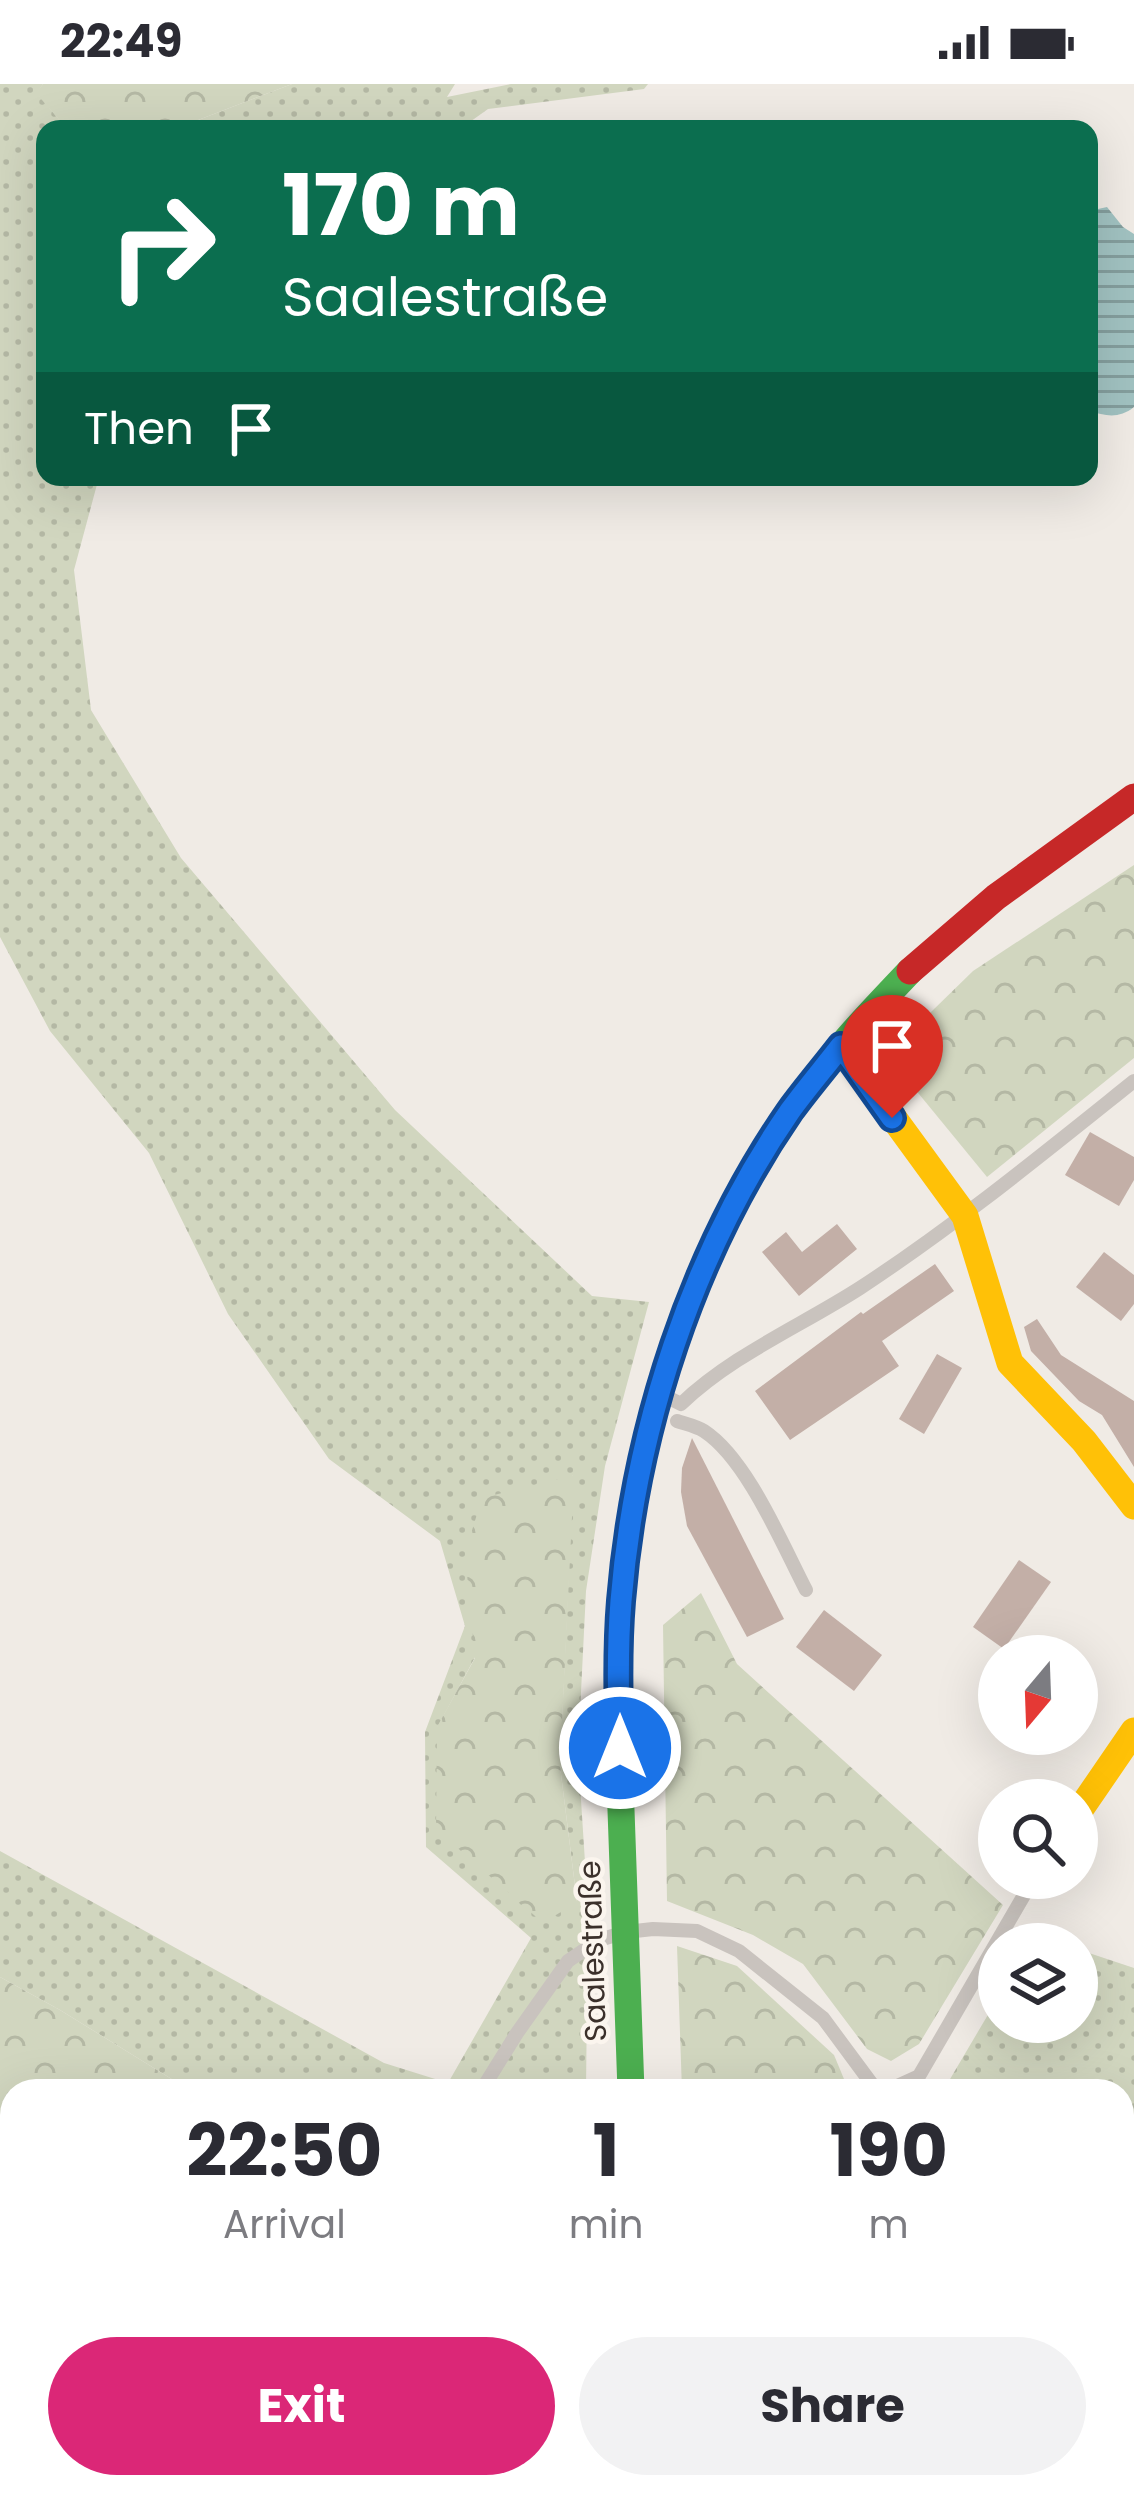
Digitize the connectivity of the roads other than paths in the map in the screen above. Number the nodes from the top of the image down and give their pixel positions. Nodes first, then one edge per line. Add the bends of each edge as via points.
1 (1134, 797) edge
2 (841, 1046) junction
3 (1134, 1081) edge
4 (964, 1216) junction
5 (660, 1394) junction
6 (677, 1421) dead end
7 (1134, 1506) edge
8 (806, 1590) dead end
9 (1134, 1731) edge
10 (1098, 1783) edge
11 (1022, 1899) edge
12 (626, 1932) junction
13 (488, 2079) edge
14 (631, 2079) edge
15 (872, 2079) edge
16 (914, 2079) edge

1 - 2 street, Saalestraße via 988,902
2 - 4 street
2 - 5 street, Saalestraße via 751,1175 686,1314
3 - 4 lane
4 - 5 lane via 681,1404
4 - 7 street via 1010,1363
5 - 12 street, Saalestraße via 621,1602
6 - 8 lane via 722,1447
9 - 10 street
11 - 16 lane
12 - 13 lane via 568,1960
12 - 14 street, Saalestraße
12 - 15 lane via 697,1931 739,1951 823,2018

